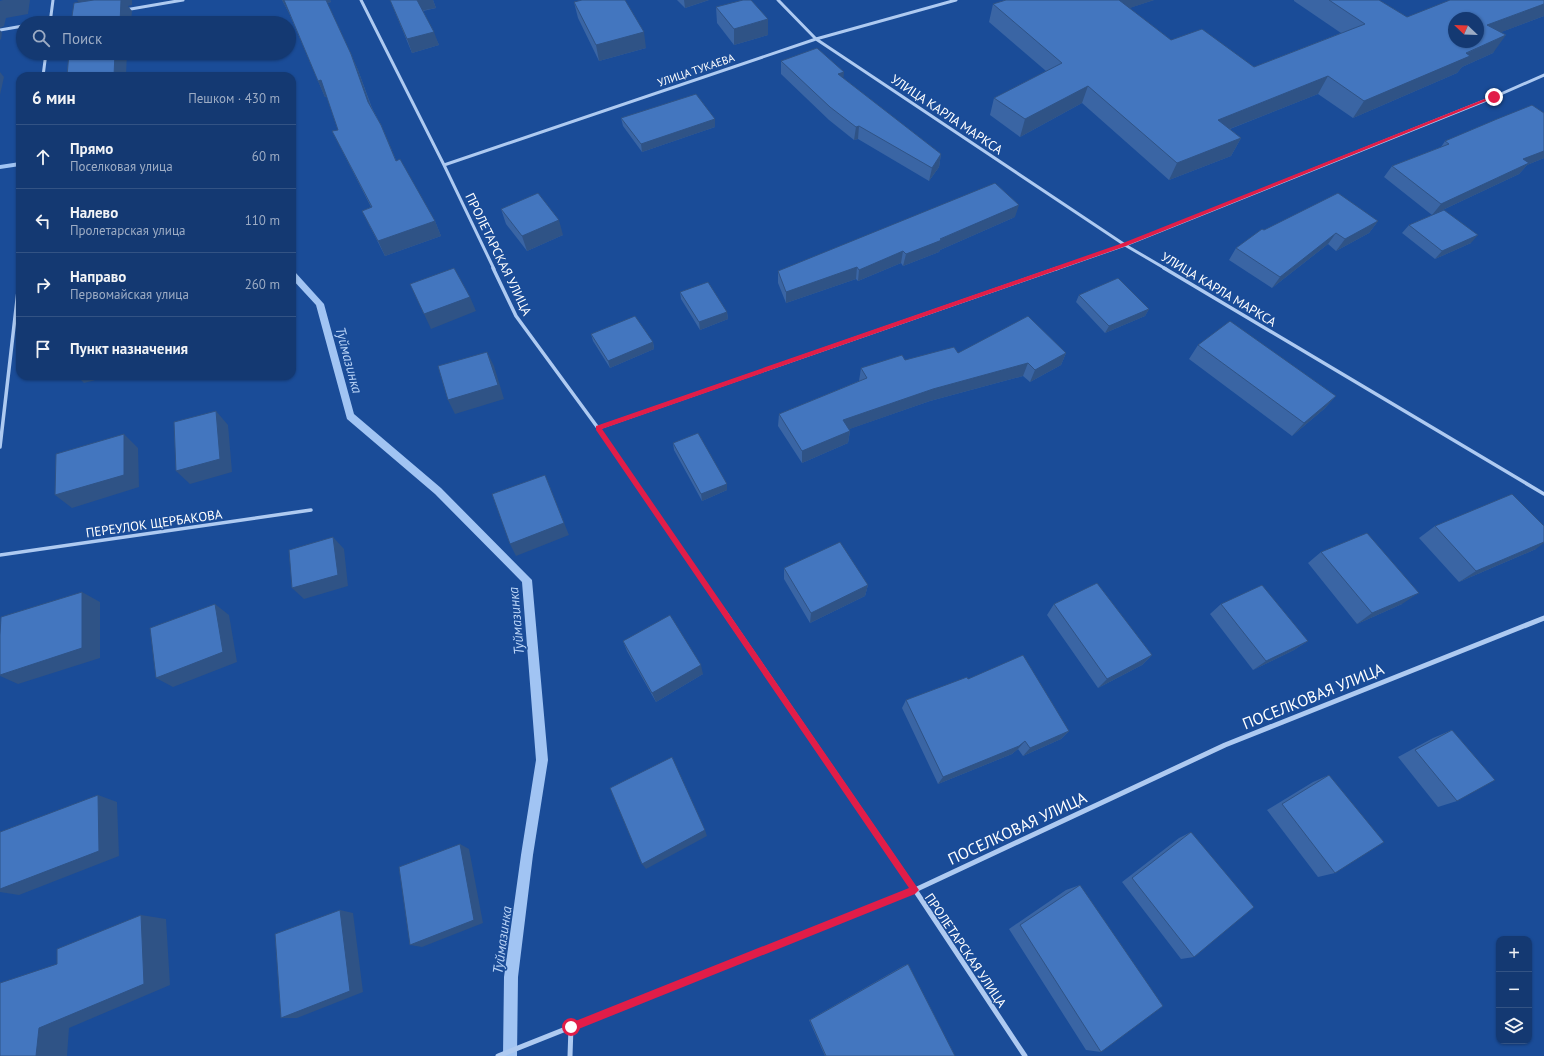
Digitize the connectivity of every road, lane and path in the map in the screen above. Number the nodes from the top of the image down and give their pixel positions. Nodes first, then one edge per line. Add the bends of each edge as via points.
1 (53, 0) edge
2 (183, 0) edge
3 (361, 0) edge
4 (778, 0) edge
5 (956, 0) edge
6 (120, 10) edge
7 (51, 16) edge
8 (16, 27) edge
9 (0, 30) edge
10 (816, 39) junction
11 (45, 60) edge
12 (44, 72) edge
13 (1544, 75) edge
14 (444, 165) junction
15 (1125, 244) junction
16 (16, 309) edge
17 (598, 428) junction
18 (0, 447) edge
19 (1544, 494) edge
20 (311, 510) dead end
21 (0, 555) edge
22 (1544, 618) edge
23 (915, 890) junction
24 (571, 1027) junction
25 (498, 1056) edge
26 (570, 1056) edge
27 (1025, 1056) edge

1 - 7 street
2 - 6 street
3 - 14 street, ПРОЛЕТАРСКАЯ УЛИЦА
4 - 10 street, УЛИЦА КАРЛА МАРКСА
5 - 10 street, УЛИЦА ТУКАЕВА
8 - 9 street
10 - 14 street, УЛИЦА ТУКАЕВА
10 - 15 street, УЛИЦА КАРЛА МАРКСА
11 - 12 street
13 - 15 street
14 - 17 street, ПРОЛЕТАРСКАЯ УЛИЦА via 516,316
15 - 17 street
15 - 19 street, УЛИЦА КАРЛА МАРКСА
16 - 18 street
17 - 23 street, ПРОЛЕТАРСКАЯ УЛИЦА
20 - 21 street, ПЕРЕУЛОК ЩЕРБАКОВА
22 - 23 street, ПОСЕЛКОВАЯ УЛИЦА via 1224,745
23 - 24 street, ПОСЕЛКОВАЯ УЛИЦА
23 - 27 street, ПРОЛЕТАРСКАЯ УЛИЦА
24 - 25 street, ПОСЕЛКОВАЯ УЛИЦА
24 - 26 street

